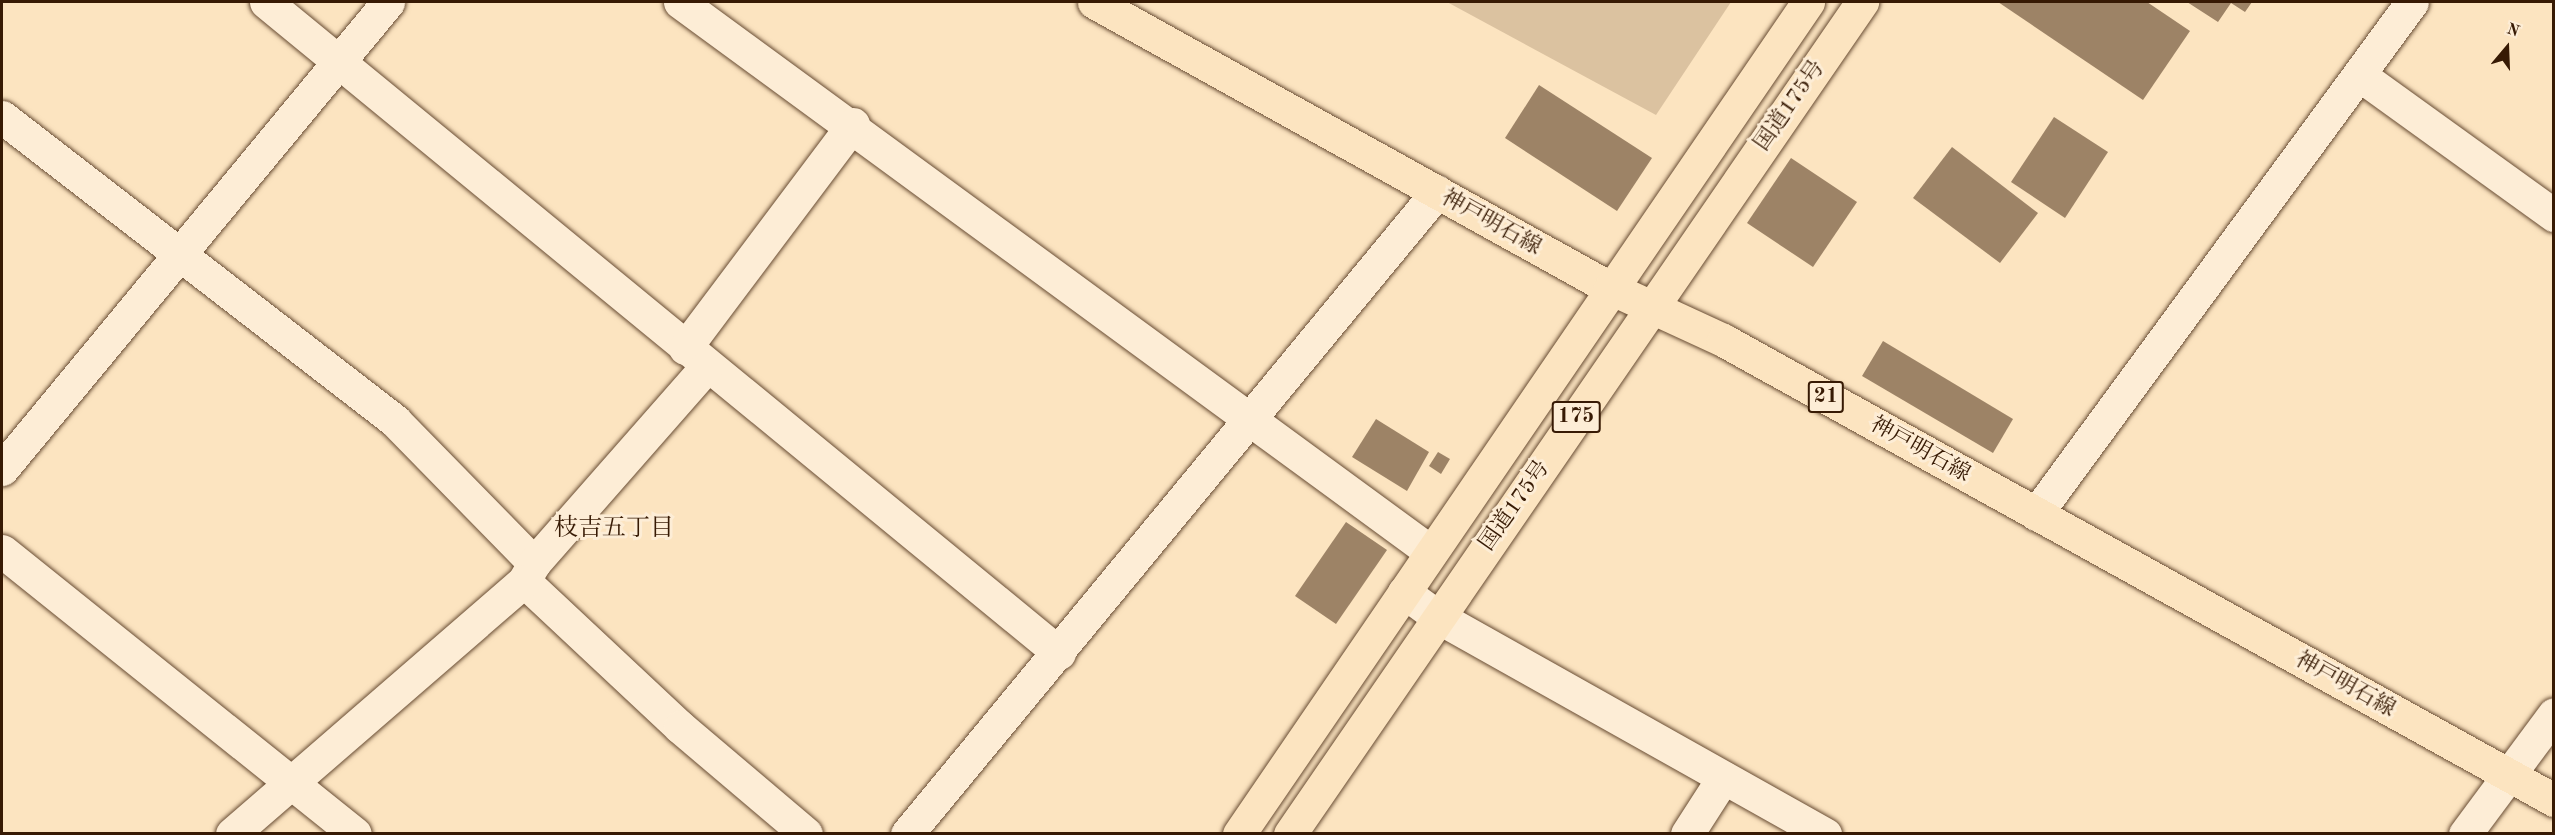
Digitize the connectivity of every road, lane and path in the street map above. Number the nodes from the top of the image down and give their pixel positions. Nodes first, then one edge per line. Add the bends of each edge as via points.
1 (266, 2) edge
2 (388, 2) edge
3 (680, 2) edge
4 (1094, 2) edge
5 (1808, 2) edge
6 (1862, 2) edge
7 (2412, 2) edge
8 (337, 61) junction
9 (2361, 76) junction
10 (2, 117) edge
11 (853, 124) junction
12 (1437, 192) junction
13 (2553, 215) edge
14 (176, 256) junction
15 (1610, 288) junction
16 (1650, 309) junction
17 (696, 357) junction
18 (1250, 415) junction
19 (2, 469) edge
20 (2036, 514) junction
21 (2, 551) edge
22 (1431, 552) junction
23 (529, 572) junction
24 (1404, 592) junction
25 (1438, 617) junction
26 (1059, 653) junction
27 (2553, 714) edge
28 (2509, 776) junction
29 (1723, 778) junction
30 (293, 783) junction
31 (2553, 800) edge
32 (232, 834) edge
33 (355, 834) edge
34 (806, 834) edge
35 (907, 834) edge
36 (1239, 834) edge
37 (1290, 834) edge
38 (1687, 834) edge
39 (1825, 834) edge
40 (2465, 834) edge

1 - 8 street
2 - 8 street
3 - 11 street
4 - 12 main road, 神戸明石線 / 21
5 - 15 main road, 国道175号 / 175
6 - 16 main road, 国道175号 / 175
7 - 9 street
8 - 14 street
8 - 17 street
9 - 13 street
9 - 20 street
10 - 14 street
11 - 17 street
11 - 18 street
12 - 15 main road, 神戸明石線 / 21
12 - 18 street
14 - 19 street
14 - 23 street via 395,421
15 - 16 main road, 神戸明石線 / 21
15 - 22 main road, 国道175号 / 175
16 - 20 main road, 神戸明石線 / 21 via 1726,342
16 - 25 main road, 国道175号 / 175
17 - 23 street
17 - 26 street
18 - 22 street
18 - 26 street
20 - 28 main road, 神戸明石線 / 21
21 - 30 street
22 - 24 main road, 国道175号 / 175
23 - 30 street
23 - 34 street via 680,728
24 - 25 street
24 - 36 main road, 国道175号 / 175
25 - 29 street
25 - 37 main road, 国道175号 / 175
26 - 35 street
27 - 28 street
28 - 31 main road, 神戸明石線 / 21
28 - 40 street
29 - 38 street
29 - 39 street
30 - 32 street
30 - 33 street

